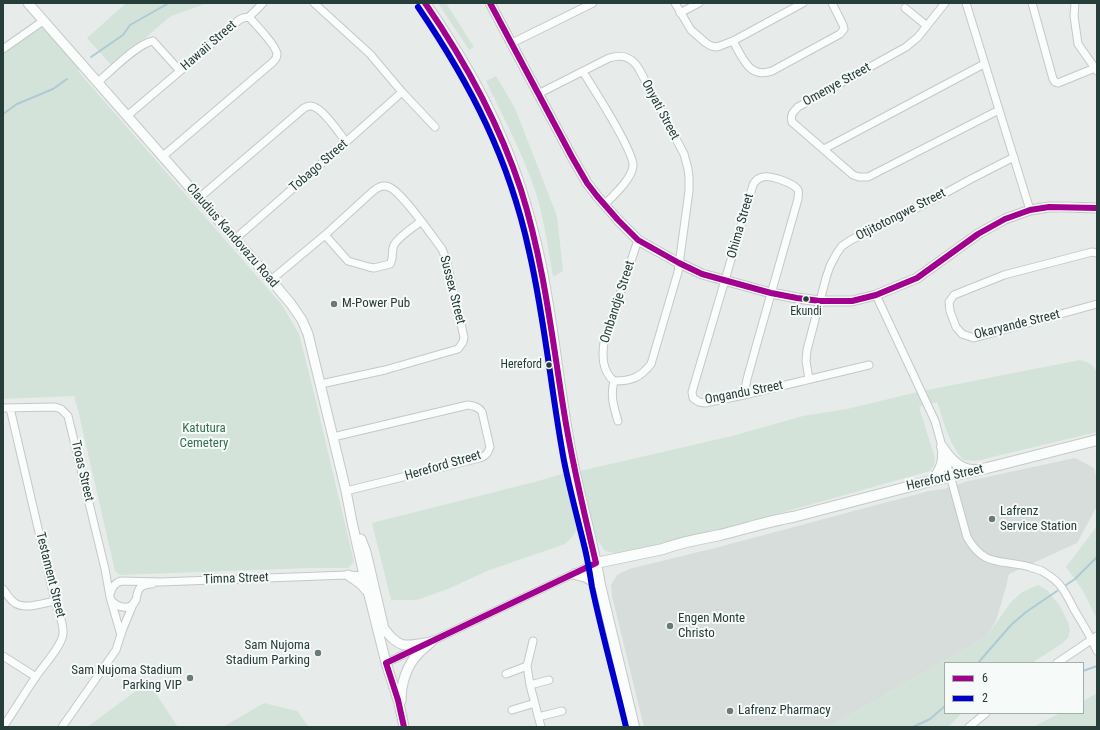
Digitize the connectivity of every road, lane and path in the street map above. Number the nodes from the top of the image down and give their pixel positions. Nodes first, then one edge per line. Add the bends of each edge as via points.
1 (28, 3) edge
2 (263, 3) edge
3 (314, 3) edge
4 (425, 3) edge
5 (490, 3) edge
6 (593, 3) edge
7 (675, 3) edge
8 (699, 3) edge
9 (803, 3) edge
10 (832, 3) edge
11 (945, 3) edge
12 (966, 3) edge
13 (1032, 3) edge
14 (1075, 3) edge
15 (905, 8) dead end
16 (680, 13) junction
17 (249, 17) junction
18 (43, 21) junction
19 (927, 26) junction
20 (733, 41) junction
21 (512, 43) junction
22 (3, 49) edge
23 (984, 64) junction
24 (1096, 69) edge
25 (180, 71) junction
26 (583, 72) junction
27 (98, 82) junction
28 (402, 92) junction
29 (538, 94) junction
30 (999, 110) junction
31 (127, 116) junction
32 (435, 127) dead end
33 (346, 142) junction
34 (824, 149) junction
35 (162, 157) junction
36 (1014, 157) junction
37 (199, 198) junction
38 (604, 205) junction
39 (1097, 208) edge
40 (1030, 210) junction
41 (421, 221) junction
42 (325, 235) junction
43 (235, 239) junction
44 (638, 240) junction
45 (1097, 254) edge
46 (679, 263) junction
47 (271, 280) junction
48 (725, 281) junction
49 (771, 293) junction
50 (876, 295) junction
51 (820, 301) junction
52 (1097, 304) edge
53 (869, 365) dead end
54 (809, 379) junction
55 (614, 382) junction
56 (321, 384) junction
57 (744, 395) junction
58 (7, 408) edge
59 (618, 421) dead end
60 (333, 437) junction
61 (1097, 440) edge
62 (942, 447) junction
63 (987, 468) junction
64 (950, 476) junction
65 (934, 480) junction
66 (346, 491) junction
67 (351, 513) junction
68 (359, 554) junction
69 (596, 563) junction
70 (106, 574) junction
71 (575, 574) junction
72 (348, 575) junction
73 (367, 576) junction
74 (122, 581) junction
75 (160, 582) junction
76 (600, 585) junction
77 (3, 589) edge
78 (137, 593) junction
79 (369, 595) junction
80 (111, 597) junction
81 (55, 601) junction
82 (134, 602) junction
83 (383, 627) junction
84 (121, 635) junction
85 (1094, 638) edge
86 (533, 641) dead end
87 (432, 642) junction
88 (1097, 651) edge
89 (3, 656) edge
90 (389, 661) junction
91 (1058, 662) edge
92 (527, 666) junction
93 (506, 674) dead end
94 (36, 677) junction
95 (549, 680) dead end
96 (530, 685) junction
97 (535, 704) junction
98 (512, 710) dead end
99 (562, 711) dead end
100 (985, 714) edge
101 (538, 717) junction
102 (5, 718) edge
103 (403, 723) edge
104 (3, 727) edge
105 (62, 727) edge
106 (540, 727) edge
107 (634, 727) edge
108 (969, 727) edge

1 - 18 street, Claudius Kandovazu Road
2 - 17 street
3 - 28 street via 370,54
4 - 69 main road via 481,94 522,192 537,249 569,444
5 - 21 street
6 - 21 street
7 - 16 street
8 - 16 street
9 - 20 street
10 - 20 street via 843,24 844,29 840,34 772,71 764,74 751,69
11 - 19 street, Omenye Street
12 - 23 street
13 - 24 street via 1055,82
14 - 24 street via 1078,44
15 - 19 street
16 - 20 street via 691,30 711,46 723,46
17 - 25 street, Hawaii Street via 239,20
17 - 35 street, Hawaii Street via 276,49 276,58
18 - 22 street
18 - 27 street, Claudius Kandovazu Road
19 - 34 street, Omenye Street via 906,47 809,100 793,112 792,122
21 - 29 street
23 - 30 street
23 - 34 street
25 - 27 street via 153,42 148,42
25 - 31 street, Hawaii Street
26 - 29 street, Onyati Street
26 - 38 street via 632,158 633,167 629,177
26 - 46 street, Onyati Street via 613,57 632,59 684,154 689,191
27 - 31 street, Claudius Kandovazu Road
28 - 32 street
28 - 33 street, Tobago Street
29 - 38 street via 587,183
30 - 34 street, Omenye Street via 868,177 859,178 853,175
30 - 36 street
31 - 35 street, Claudius Kandovazu Road
33 - 37 street via 322,111 311,106 304,108
33 - 43 street, Tobago Street
35 - 37 street, Claudius Kandovazu Road
36 - 40 street
36 - 51 street, Otjitotongwe Street via 842,246 830,266
37 - 43 street, Claudius Kandovazu Road
38 - 44 street
39 - 40 street via 1054,207
40 - 50 street via 997,222 917,278
41 - 42 street, Sussex Street via 392,189 387,186 379,187
41 - 42 street via 394,246 393,260 390,264 374,268 348,261
41 - 56 street, Sussex Street via 442,249 446,259 464,337 461,346 458,350 448,353
42 - 47 street, Sussex Street
43 - 47 street, Claudius Kandovazu Road
44 - 46 street
44 - 55 street, Ombandje Street via 604,342 602,355 605,368
45 - 52 street, Okaryande Street via 1092,252 1004,275 954,295 949,302 956,327 962,334 974,338
46 - 48 street
46 - 55 street via 651,364 637,377
47 - 56 street, Claudius Kandovazu Road via 306,327
48 - 49 street
48 - 49 street, Ohima Street via 753,185 762,177 775,178 794,186 799,193
48 - 57 street, Ongandu Street via 692,392 693,398 705,403
49 - 51 street
49 - 57 street
50 - 51 street via 852,301
50 - 62 street via 935,421
51 - 54 street, Otjitotongwe Street via 807,350
53 - 54 street, Ongandu Street
54 - 57 street, Ongandu Street
55 - 59 street via 613,404
56 - 60 street, Claudius Kandovazu Road
58 - 70 street, Troas Street via 55,407 68,416
58 - 81 street, Testament Street
60 - 66 street, Claudius Kandovazu Road
60 - 66 street, Hereford Street via 468,404 482,412 490,447 485,456
61 - 63 main road, Hereford Street
62 - 63 main road via 948,456 964,468
62 - 64 street
62 - 65 main road via 942,467
63 - 64 main road, Hereford Street
64 - 65 main road, Hereford Street
64 - 85 street via 967,537 978,552 1001,563 1040,570 1051,578 1066,594
65 - 69 main road, Hereford Street via 793,517 776,525 722,539
66 - 67 street, Claudius Kandovazu Road
67 - 68 street, Claudius Kandovazu Road
67 - 73 street, Claudius Kandovazu Road via 366,552
68 - 72 street via 358,566
68 - 73 street, Claudius Kandovazu Road
69 - 71 street, Hereford Street
69 - 76 main road
70 - 74 street, Timna Street via 114,580
70 - 80 street, Troas Street
71 - 76 main road
71 - 87 street, Hereford Street
72 - 73 street, Timna Street
72 - 75 street, Timna Street
72 - 79 street via 361,584
73 - 79 street, Claudius Kandovazu Road
73 - 83 street, Claudius Kandovazu Road
74 - 75 street, Timna Street
74 - 78 street via 133,585
74 - 80 street via 113,586
75 - 78 street via 144,585
76 - 107 main road
77 - 81 street via 13,601 22,606
78 - 82 street
79 - 90 street, Claudius Kandovazu Road
80 - 82 street via 115,604 123,608
80 - 84 street, Troas Street
81 - 94 street, Testament Street via 63,630 62,638
82 - 84 street
83 - 87 street via 399,644 414,646
83 - 90 street, Claudius Kandovazu Road
84 - 105 street via 116,650
85 - 88 street
85 - 91 street
86 - 92 street
87 - 90 street, Hereford Street
87 - 103 street via 408,666 401,697
89 - 94 street
90 - 103 street, Claudius Kandovazu Road
92 - 93 street
92 - 96 street
94 - 102 street, Testament Street
95 - 96 street
96 - 97 street
97 - 98 street
97 - 101 street
99 - 101 street
100 - 108 street
101 - 106 street
102 - 104 street, Testament Street

